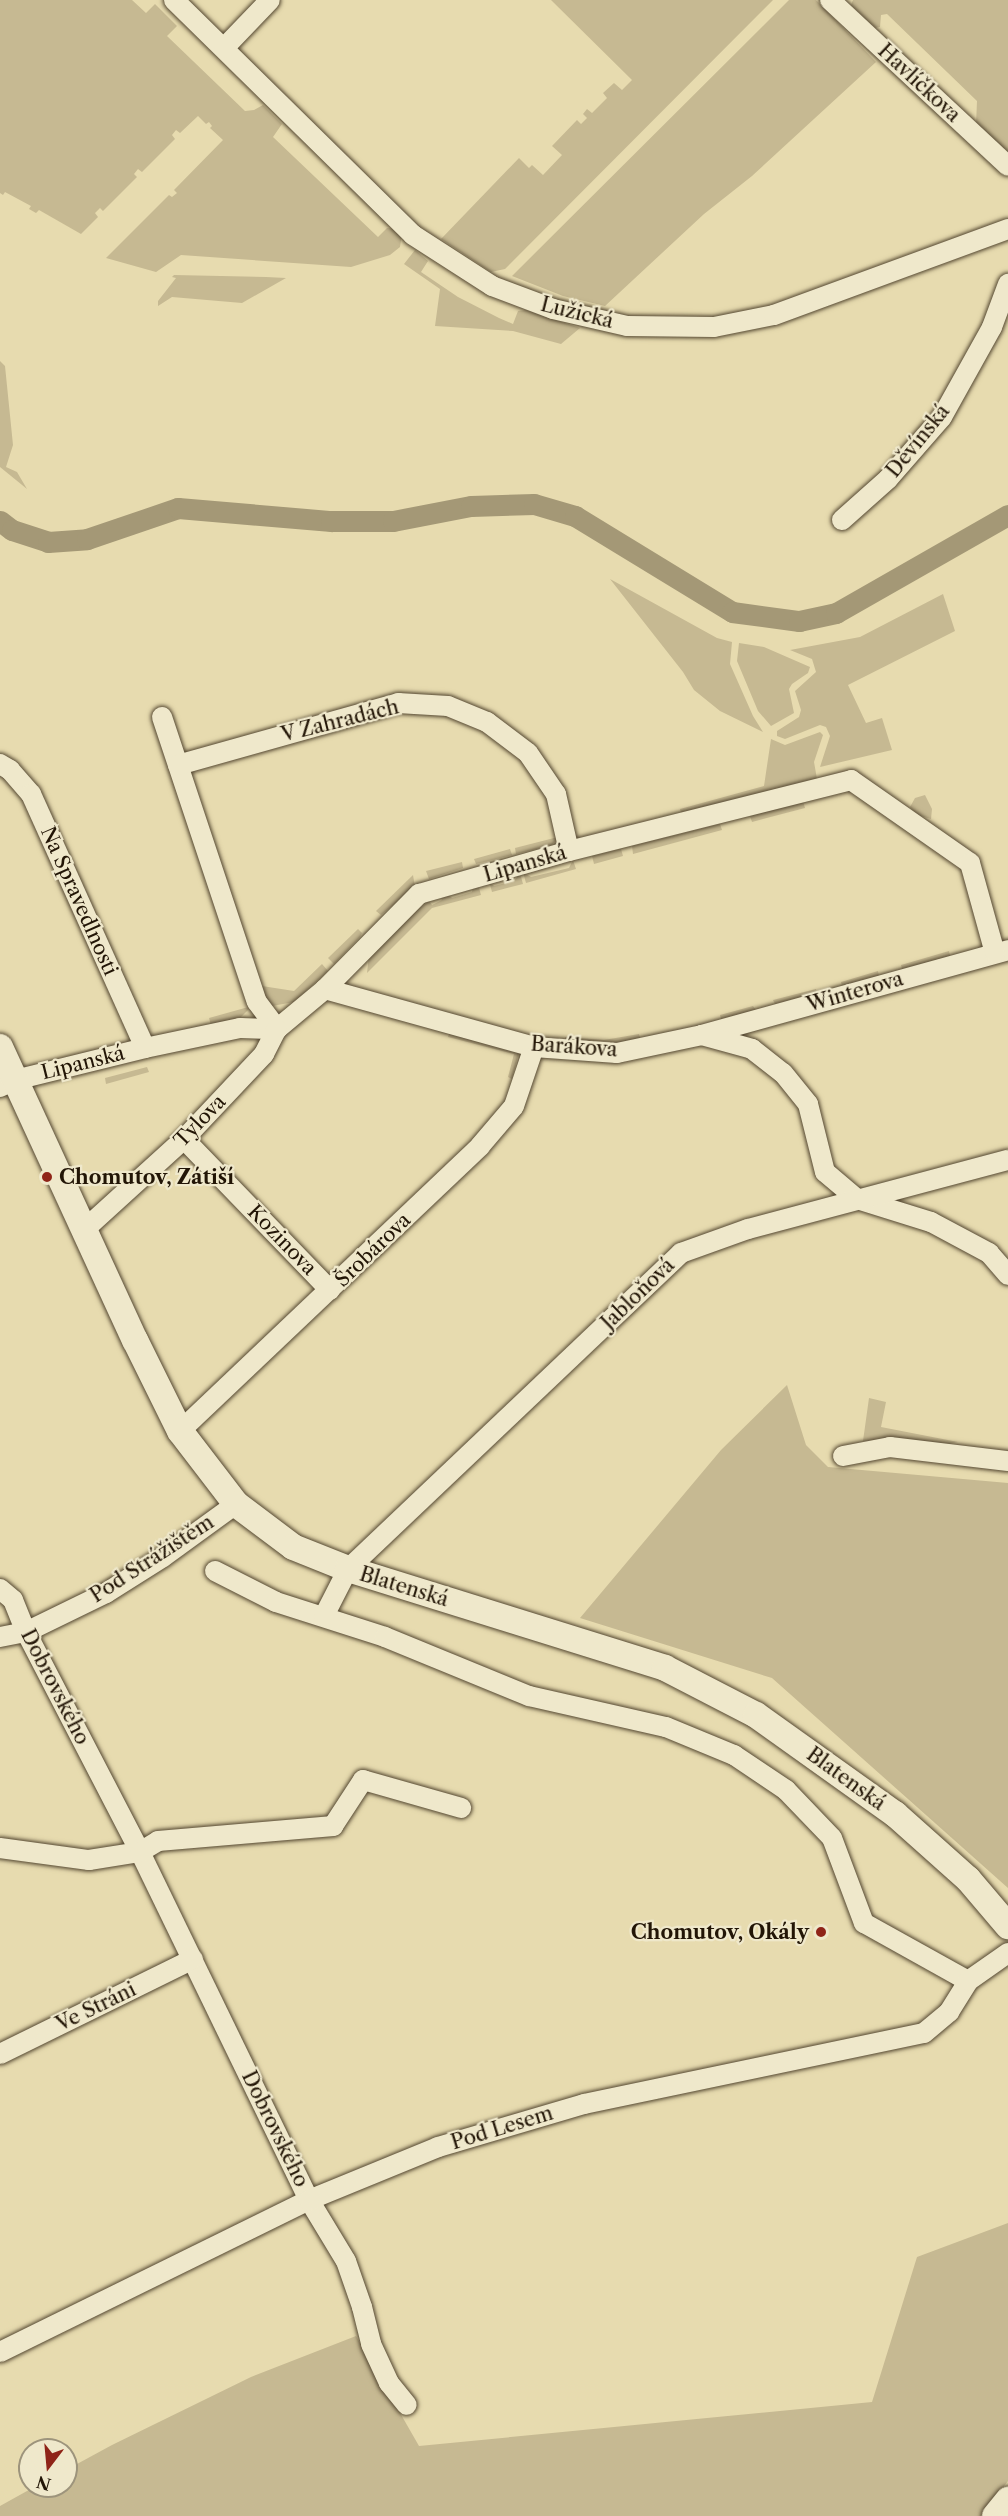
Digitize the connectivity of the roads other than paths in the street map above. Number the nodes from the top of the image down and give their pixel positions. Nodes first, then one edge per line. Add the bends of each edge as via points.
1 (174, 0) edge
2 (270, 0) edge
3 (830, 0) edge
4 (224, 48) junction
5 (1008, 166) edge
6 (1008, 229) edge
7 (1008, 284) edge
8 (1000, 330) edge
9 (842, 520) dead end
10 (162, 717) dead end
11 (0, 764) edge
12 (178, 765) junction
13 (569, 851) junction
14 (1002, 951) edge
15 (325, 989) junction
16 (277, 1029) junction
17 (702, 1035) junction
18 (0, 1047) edge
19 (534, 1047) junction
20 (145, 1048) junction
21 (8, 1083) edge
22 (183, 1139) junction
23 (1008, 1160) edge
24 (857, 1199) junction
25 (85, 1229) junction
26 (1008, 1275) edge
27 (330, 1290) junction
28 (180, 1431) junction
29 (843, 1456) dead end
30 (1008, 1461) edge
31 (236, 1504) junction
32 (348, 1569) junction
33 (215, 1571) dead end
34 (0, 1589) edge
35 (324, 1616) junction
36 (26, 1632) junction
37 (0, 1637) edge
38 (460, 1808) dead end
39 (0, 1848) edge
40 (140, 1852) junction
41 (1008, 1926) edge
42 (1008, 1953) edge
43 (193, 1959) junction
44 (968, 1981) junction
45 (0, 2054) edge
46 (309, 2200) junction
47 (0, 2352) edge
48 (407, 2405) dead end
49 (1008, 2500) edge
50 (995, 2516) edge

1 - 4 street, Lužická
2 - 4 street
3 - 5 street, Havlíčkova
4 - 6 street, Lužická via 413,235 492,286 553,309 627,326 714,327 774,315
7 - 8 street, Děvínská
8 - 9 street, Děvínská via 942,417 888,479
10 - 12 street
11 - 20 street, Na Spravedlnosti via 31,794
12 - 13 street, V Zahradách via 398,703 448,706 487,722 528,753 556,794
12 - 16 street via 257,1002
13 - 14 street, Lipanská via 851,780 970,863
13 - 15 street, Lipanská via 419,894
14 - 17 street, Winterova
15 - 16 street, Lipanská
15 - 19 street, Barákova
16 - 20 street, Lipanská via 240,1028
16 - 22 street, Tylova via 264,1054
17 - 19 street, Barákova via 618,1053
17 - 24 street, Barákova via 752,1049 783,1073 808,1104 825,1172
18 - 21 street, Blatenská
19 - 27 street, Šrobárova via 514,1106 480,1146
20 - 21 street, Lipanská
21 - 25 street, Blatenská
22 - 25 street, Tylova
22 - 27 street, Kozinova
23 - 24 street, Jabloňová
24 - 26 street, Barákova via 931,1222 989,1253
24 - 32 street, Jabloňová via 748,1229 681,1253
25 - 28 street, Blatenská
27 - 28 street, Šrobárova
28 - 31 street, Blatenská
29 - 30 street via 890,1448
31 - 32 street, Blatenská via 293,1547
31 - 36 street, Pod Strážištěm via 106,1593
32 - 35 street, Jabloňová
32 - 41 street, Blatenská via 665,1668 756,1715 895,1814 968,1879
33 - 35 street via 276,1602
34 - 36 street, Dobrovského via 13,1600
35 - 44 street via 530,1696 666,1727 734,1755 786,1790 832,1838 864,1923
36 - 37 street, Pod Strážištěm
36 - 40 street, Dobrovského
38 - 40 street via 363,1780 333,1826 158,1841
39 - 40 street via 89,1860
40 - 43 street, Dobrovského
42 - 44 street, Pod Lesem
43 - 45 street, Ve Stráni
43 - 46 street, Dobrovského
44 - 46 street, Pod Lesem via 949,2012 924,2033 584,2104 438,2147
46 - 47 street, Pod Lesem
46 - 48 street, Dobrovského via 346,2261 371,2344 389,2383
49 - 50 street

